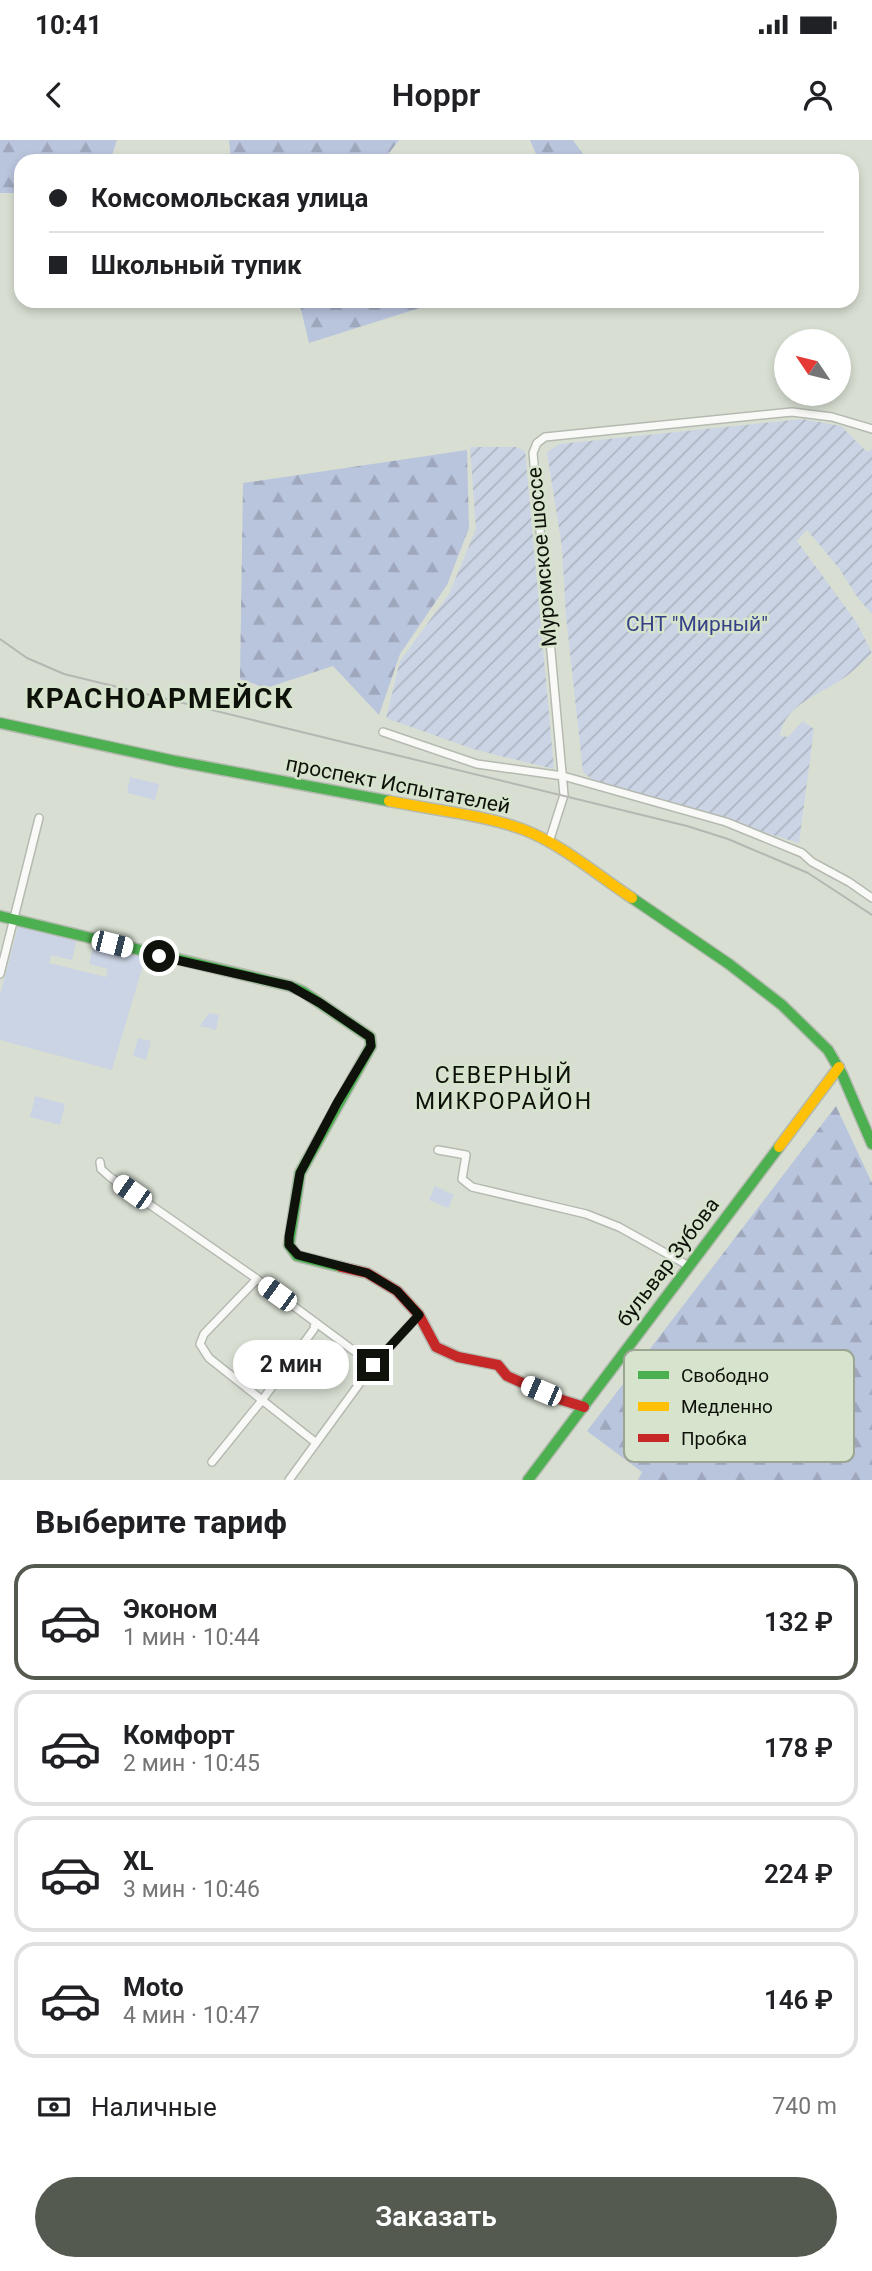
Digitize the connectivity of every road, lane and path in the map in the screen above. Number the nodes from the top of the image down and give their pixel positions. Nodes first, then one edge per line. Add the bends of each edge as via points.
1 (872, 429) edge
2 (0, 723) edge
3 (383, 732) dead end
4 (563, 776) junction
5 (39, 818) dead end
6 (549, 842) junction
7 (872, 898) edge
8 (0, 916) edge
9 (14, 920) junction
10 (0, 974) edge
11 (838, 1067) junction
12 (872, 1144) edge
13 (438, 1150) dead end
14 (100, 1162) dead end
15 (690, 1266) junction
16 (257, 1279) junction
17 (419, 1315) junction
18 (315, 1322) junction
19 (627, 1350) edge
20 (624, 1354) edge
21 (373, 1365) junction
22 (263, 1399) junction
23 (584, 1407) junction
24 (316, 1441) junction
25 (212, 1462) dead end
26 (289, 1480) edge
27 (528, 1480) edge

1 - 4 street, Муромское шоссе via 792,412 545,437 537,443 533,453
2 - 6 street, проспект Испытателей via 477,818
3 - 4 street via 477,764
4 - 6 street, Муромское шоссе via 564,795
4 - 7 street via 726,822 802,853
5 - 9 street
6 - 11 street, проспект Испытателей via 750,979 814,1035
8 - 9 street
9 - 10 street
9 - 17 street via 290,986 370,1037 371,1046 300,1173 289,1245 298,1255 367,1273 397,1291
11 - 12 street, проспект Испытателей
11 - 15 street, бульвар Зубова
13 - 15 street via 466,1155 463,1179 471,1187 586,1214
14 - 16 street via 110,1177
15 - 19 street, бульвар Зубова
16 - 18 street
16 - 22 street via 204,1334 200,1344 209,1358
17 - 21 street
17 - 23 street via 436,1347 498,1365 507,1376
18 - 21 street
18 - 22 street
20 - 23 street, бульвар Зубова
21 - 24 street
22 - 24 street
22 - 25 street
23 - 27 street, бульвар Зубова
24 - 26 street

